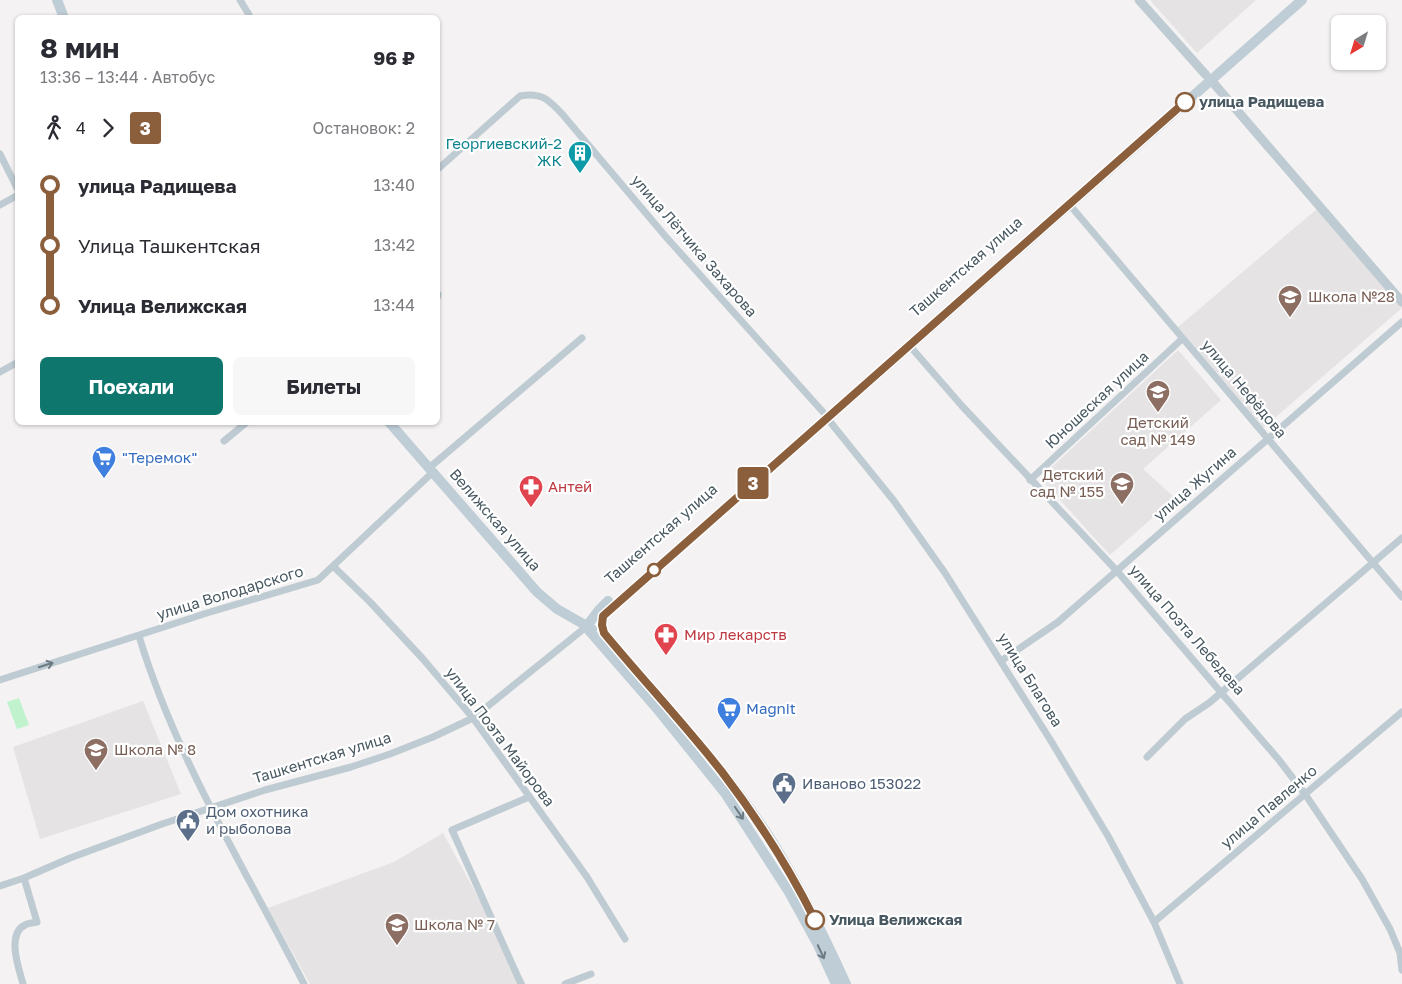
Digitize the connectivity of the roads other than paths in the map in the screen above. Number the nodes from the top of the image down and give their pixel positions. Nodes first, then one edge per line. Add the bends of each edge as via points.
1 (57, 0) edge
2 (240, 0) edge
3 (1139, 0) edge
4 (1292, 0) edge
5 (1302, 0) edge
6 (63, 15) edge
7 (249, 15) edge
8 (1208, 77) junction
9 (0, 154) edge
10 (440, 167) edge
11 (15, 184) edge
12 (15, 197) edge
13 (1067, 202) junction
14 (0, 205) edge
15 (1402, 302) edge
16 (1402, 322) edge
17 (582, 338) dead end
18 (1182, 339) junction
19 (907, 343) junction
20 (15, 364) edge
21 (0, 372) edge
22 (825, 415) junction
23 (243, 425) edge
24 (392, 425) edge
25 (1267, 439) junction
26 (224, 441) dead end
27 (431, 470) junction
28 (1030, 480) junction
29 (1402, 538) edge
30 (1374, 562) junction
31 (334, 567) junction
32 (1117, 570) junction
33 (1402, 597) edge
34 (595, 632) junction
35 (139, 636) junction
36 (1001, 661) junction
37 (0, 680) edge
38 (1221, 692) junction
39 (1402, 712) edge
40 (473, 718) junction
41 (1147, 758) dead end
42 (1305, 794) junction
43 (529, 797) junction
44 (210, 808) junction
45 (24, 878) junction
46 (0, 886) edge
47 (1154, 922) junction
48 (625, 939) dead end
49 (1402, 970) edge
50 (591, 974) dead end
51 (23, 984) edge
52 (304, 984) edge
53 (521, 984) edge
54 (565, 984) edge
55 (836, 984) edge
56 (846, 984) edge
57 (1180, 984) edge

1 - 6 main road
2 - 7 street
3 - 8 street
4 - 8 main road, Ташкентская улица
5 - 8 main road, Ташкентская улица
8 - 13 main road, Ташкентская улица
8 - 15 street
9 - 11 street
10 - 22 street, улица Лётчика Захарова via 520,96 532,94 545,98 564,115 666,237
12 - 14 street
13 - 18 street, улица Нефёдова
13 - 19 main road, Ташкентская улица
16 - 25 street, улица Жугина
17 - 27 street, улица Володарского
18 - 25 street, улица Нефёдова
18 - 28 street, Юношеская улица
19 - 22 main road, Ташкентская улица
19 - 28 street, улица Поэта Лебедева
20 - 21 street
22 - 34 main road, Ташкентская улица via 607,611
22 - 34 main road, Ташкентская улица via 607,602 596,614
22 - 36 street, улица Благова via 909,521
23 - 26 street
24 - 27 main road, Велижская улица
25 - 30 street, улица Нефёдова
25 - 32 street, улица Жугина
27 - 31 street, улица Володарского
27 - 34 main road, Велижская улица via 537,592 557,609
28 - 32 street, улица Поэта Лебедева
29 - 30 street
30 - 33 street, улица Нефёдова
30 - 38 street
31 - 35 street, улица Володарского via 318,580
31 - 40 street, улица Поэта Майорова via 370,602
32 - 36 street, улица Жугина via 1058,622
32 - 38 street, улица Поэта Лебедева
34 - 40 street, Ташкентская улица
34 -> 55 main road, Велижская улица via 725,793 790,892
34 - 56 main road, Велижская улица via 722,772 772,842 799,888
37 -> 35 street, улица Володарского
35 - 44 street via 172,727
36 - 47 street, улица Благова via 1090,804
38 - 41 street via 1185,719
38 - 42 street, улица Поэта Лебедева
39 - 42 street, улица Павленко
40 - 43 street, улица Поэта Майорова
40 - 44 street, Ташкентская улица via 390,754
42 - 47 street, улица Павленко
42 - 49 street, улица Поэта Лебедева via 1362,878 1390,929 1400,953
43 - 48 street, улица Поэта Майорова via 587,877
43 - 53 street via 452,830
44 - 45 street, Ташкентская улица via 70,858
44 - 52 street
45 - 46 street, Ташкентская улица
45 - 51 street via 37,922 23,925 14,946
47 - 57 street, улица Благова
50 - 54 street

